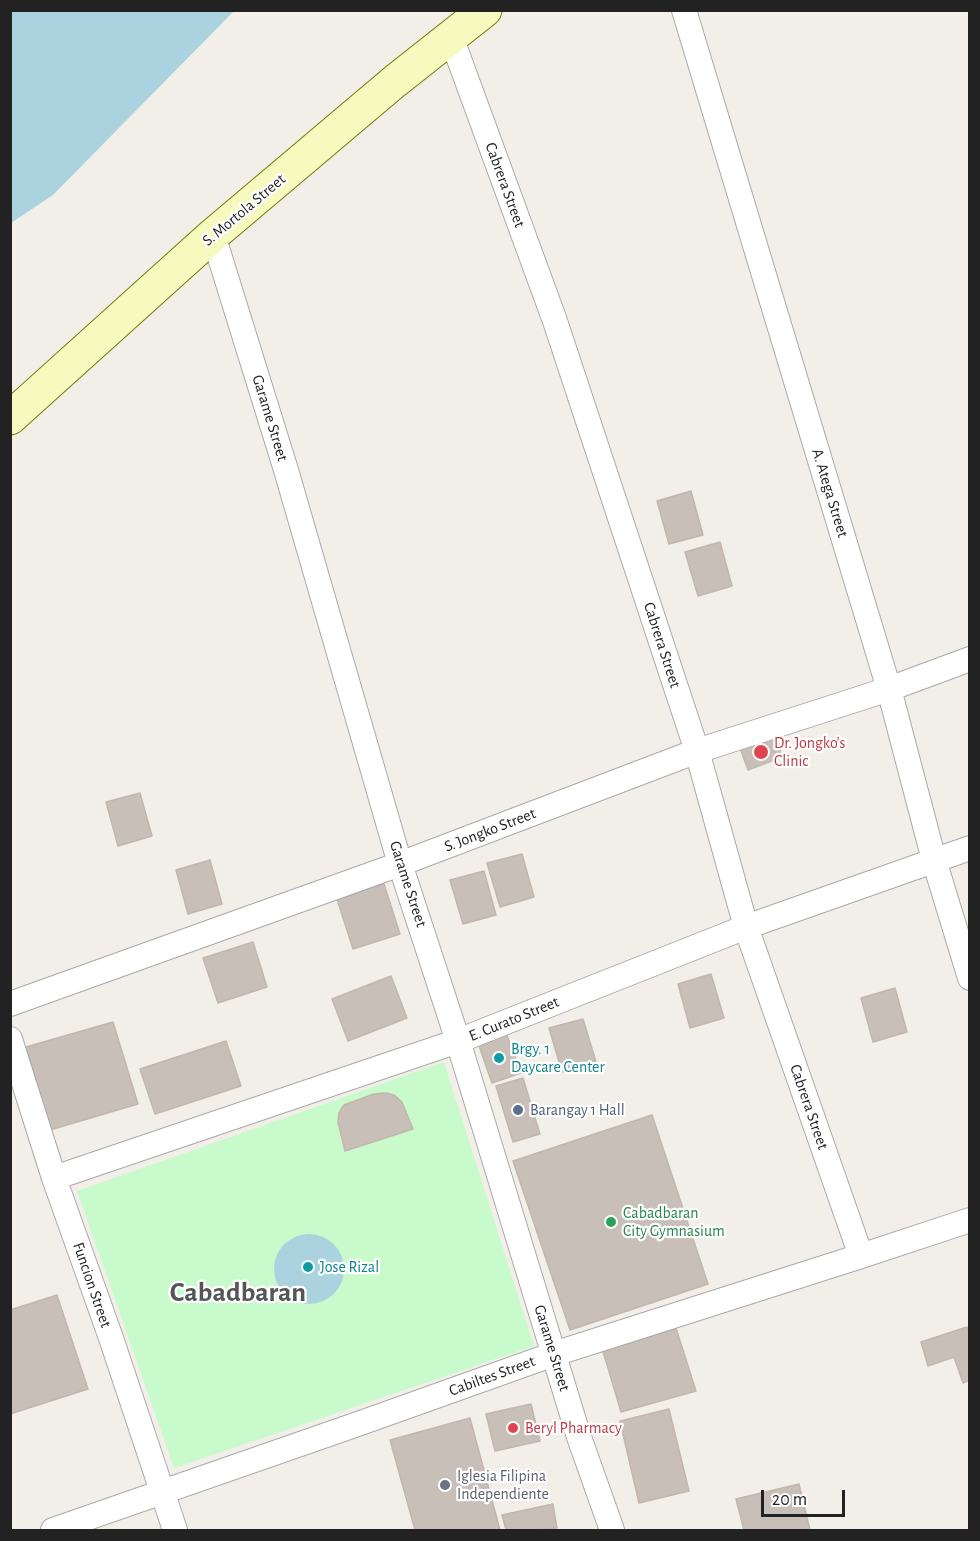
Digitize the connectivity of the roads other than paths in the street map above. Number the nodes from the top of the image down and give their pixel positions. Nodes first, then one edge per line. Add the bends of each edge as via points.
1 (485, 10) edge
2 (684, 10) edge
3 (451, 37) junction
4 (213, 235) junction
5 (10, 418) edge
6 (969, 659) edge
7 (889, 689) junction
8 (697, 751) junction
9 (969, 848) edge
10 (934, 860) junction
11 (400, 864) junction
12 (746, 927) junction
13 (969, 978) edge
14 (10, 1004) edge
15 (10, 1039) edge
16 (458, 1041) junction
17 (54, 1178) junction
18 (969, 1220) edge
19 (861, 1256) junction
20 (554, 1354) junction
21 (163, 1493) junction
22 (53, 1530) edge
23 (175, 1530) edge
24 (612, 1530) edge

1 - 3 street, S. Mortola Street
2 - 7 street, A. Atega Street
3 - 4 street, S. Mortola Street
3 - 8 street, Cabrera Street via 555,321
4 - 5 street, S. Mortola Street
4 - 11 street, Garame Street via 286,470
6 - 7 street, S. Jongko Street
7 - 8 street, S. Jongko Street
7 - 10 street, A. Atega Street
8 - 11 street, S. Jongko Street
8 - 12 street, Cabrera Street
9 - 10 street, E. Curato Street
10 - 12 street, E. Curato Street
10 - 13 street, A. Atega Street
11 - 14 street, S. Jongko Street
11 - 16 street, Garame Street
12 - 16 street, E. Curato Street
12 - 19 street, Cabrera Street
15 - 17 street, Funcion Street
16 - 17 street, E. Curato Street
16 - 20 street, Garame Street
17 - 21 street, Funcion Street
18 - 19 street, Cabiltes Street
19 - 20 street, Cabiltes Street
20 - 21 street, Cabiltes Street
20 - 24 street, Garame Street
21 - 22 street, Cabiltes Street
21 - 23 street, Funcion Street

